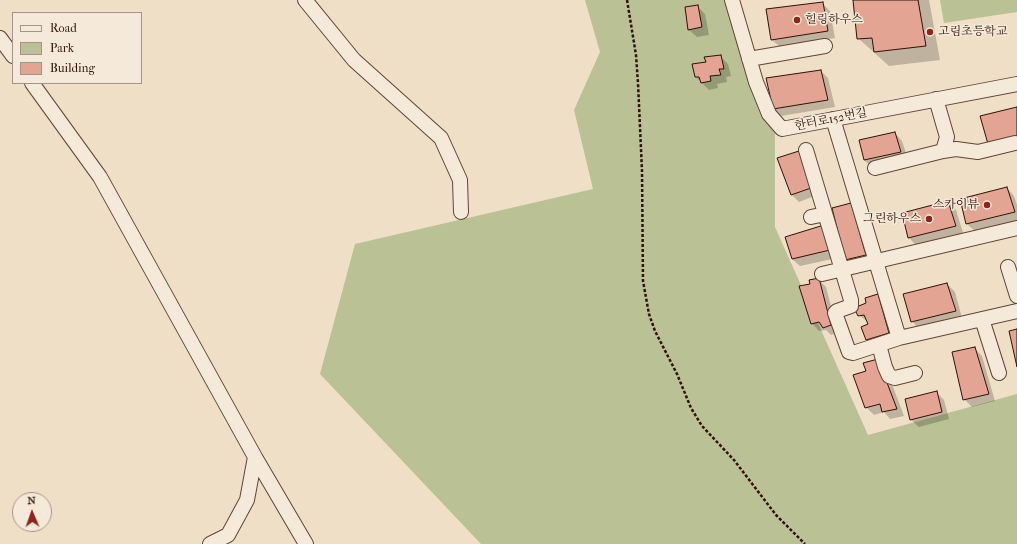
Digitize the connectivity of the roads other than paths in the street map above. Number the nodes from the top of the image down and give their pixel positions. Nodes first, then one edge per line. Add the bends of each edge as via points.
1 (305, 0) edge
2 (732, 0) edge
3 (0, 38) edge
4 (825, 46) dead end
5 (12, 55) edge
6 (749, 59) junction
7 (33, 84) edge
8 (1017, 84) edge
9 (936, 99) junction
10 (833, 119) junction
11 (1015, 143) dead end
12 (806, 150) dead end
13 (943, 151) junction
14 (875, 168) dead end
15 (461, 212) dead end
16 (1017, 228) edge
17 (876, 262) junction
18 (1008, 267) dead end
19 (842, 270) junction
20 (822, 274) dead end
21 (1017, 296) edge
22 (1017, 311) edge
23 (982, 319) junction
24 (899, 338) junction
25 (879, 345) junction
26 (916, 373) dead end
27 (999, 373) dead end
28 (255, 457) junction
29 (210, 544) edge
30 (306, 544) edge

1 - 15 street via 354,60 441,138 460,180
2 - 6 street, 한터로152번길
3 - 5 street
4 - 6 street
6 - 10 street, 한터로152번길 via 769,114 782,129
7 - 28 street via 100,177
8 - 9 street, 한터로152번길
9 - 10 street, 한터로152번길
9 - 13 street via 947,136
10 - 17 street
11 - 13 street via 978,152 956,149
12 - 19 street via 818,216
13 - 14 street
16 - 17 street
17 - 19 street
17 - 24 street
18 - 21 street
19 - 20 street
19 - 25 street via 852,304 835,313 849,352
22 - 23 street
23 - 24 street
23 - 27 street
24 - 25 street
25 - 26 street via 890,376 895,378
28 - 29 street via 248,500 228,535
28 - 30 street

